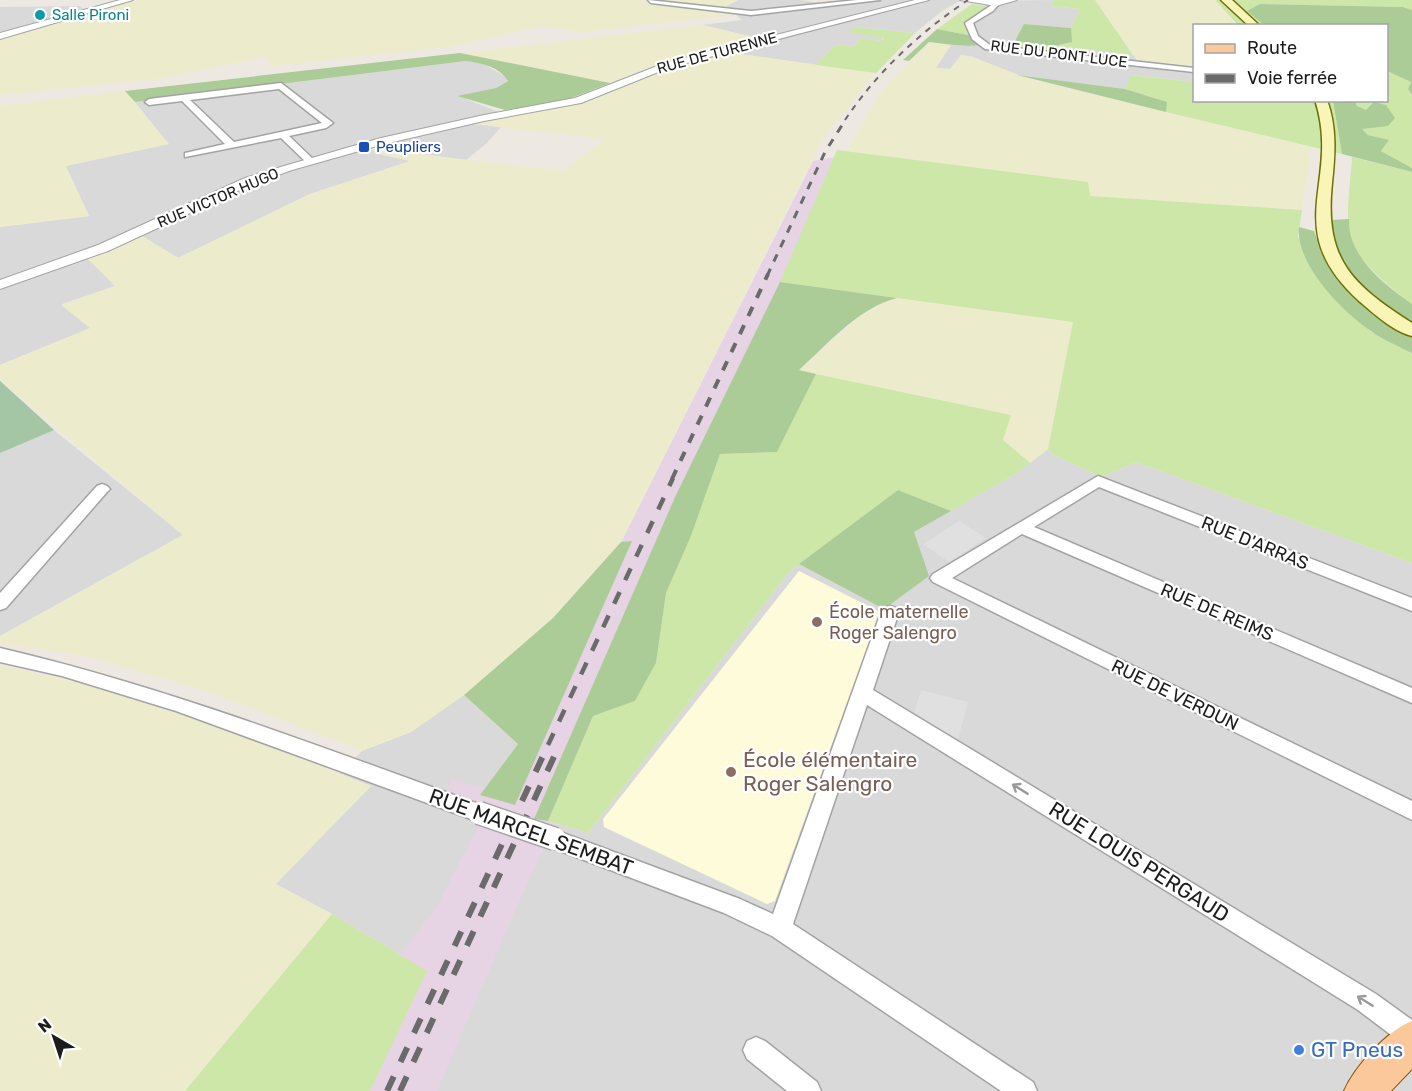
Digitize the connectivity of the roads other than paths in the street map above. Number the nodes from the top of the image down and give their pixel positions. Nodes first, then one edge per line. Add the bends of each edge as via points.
1 (129, 0) edge
2 (877, 0) edge
3 (925, 0) edge
4 (964, 0) edge
5 (1013, 0) edge
6 (1226, 0) edge
7 (651, 1) edge
8 (996, 4) junction
9 (1253, 24) edge
10 (0, 36) edge
11 (1193, 70) edge
12 (184, 98) junction
13 (149, 102) dead end
14 (1321, 102) edge
15 (512, 112) joint
16 (283, 135) junction
17 (232, 146) junction
18 (188, 155) dead end
19 (310, 161) junction
20 (0, 285) edge
21 (1412, 331) edge
22 (102, 489) dead end
23 (1022, 528) junction
24 (0, 604) edge
25 (1412, 605) edge
26 (890, 612) dead end
27 (0, 655) edge
28 (863, 693) junction
29 (1412, 696) edge
30 (1412, 811) edge
31 (780, 928) junction
32 (1412, 1035) edge
33 (1412, 1040) edge
34 (756, 1050) dead end
35 (1369, 1089) edge
36 (808, 1091) edge
37 (1024, 1091) edge

1 - 10 street
2 - 7 street via 755,13
3 - 15 street, RUE DE TURENNE via 668,65 581,99
4 - 8 street
5 - 8 street
6 - 9 main road
8 - 11 street, RUE DU PONT LUCE via 969,23 973,35 985,46
12 - 13 street
12 - 16 street via 283,86 328,123
12 - 17 street
14 - 21 main road via 1329,135 1323,223 1327,248 1341,272 1361,293
15 - 19 street, RUE VICTOR HUGO
16 - 17 street
16 - 19 street
17 - 18 street
19 - 20 street, RUE VICTOR HUGO via 249,182 92,253
22 - 24 street
23 - 25 street, RUE D'ARRAS via 1098,481
23 - 29 street, RUE DE REIMS
23 - 30 street, RUE DE VERDUN via 939,578
26 - 28 street
27 - 31 street, RUE MARCEL SEMBAT, bridge via 102,680 199,710 555,839
28 - 31 street
32 -> 28 street, RUE LOUIS PERGAUD via 1367,1002
31 - 37 street, RUE MARCEL SEMBAT
33 - 35 main road
34 - 36 street

